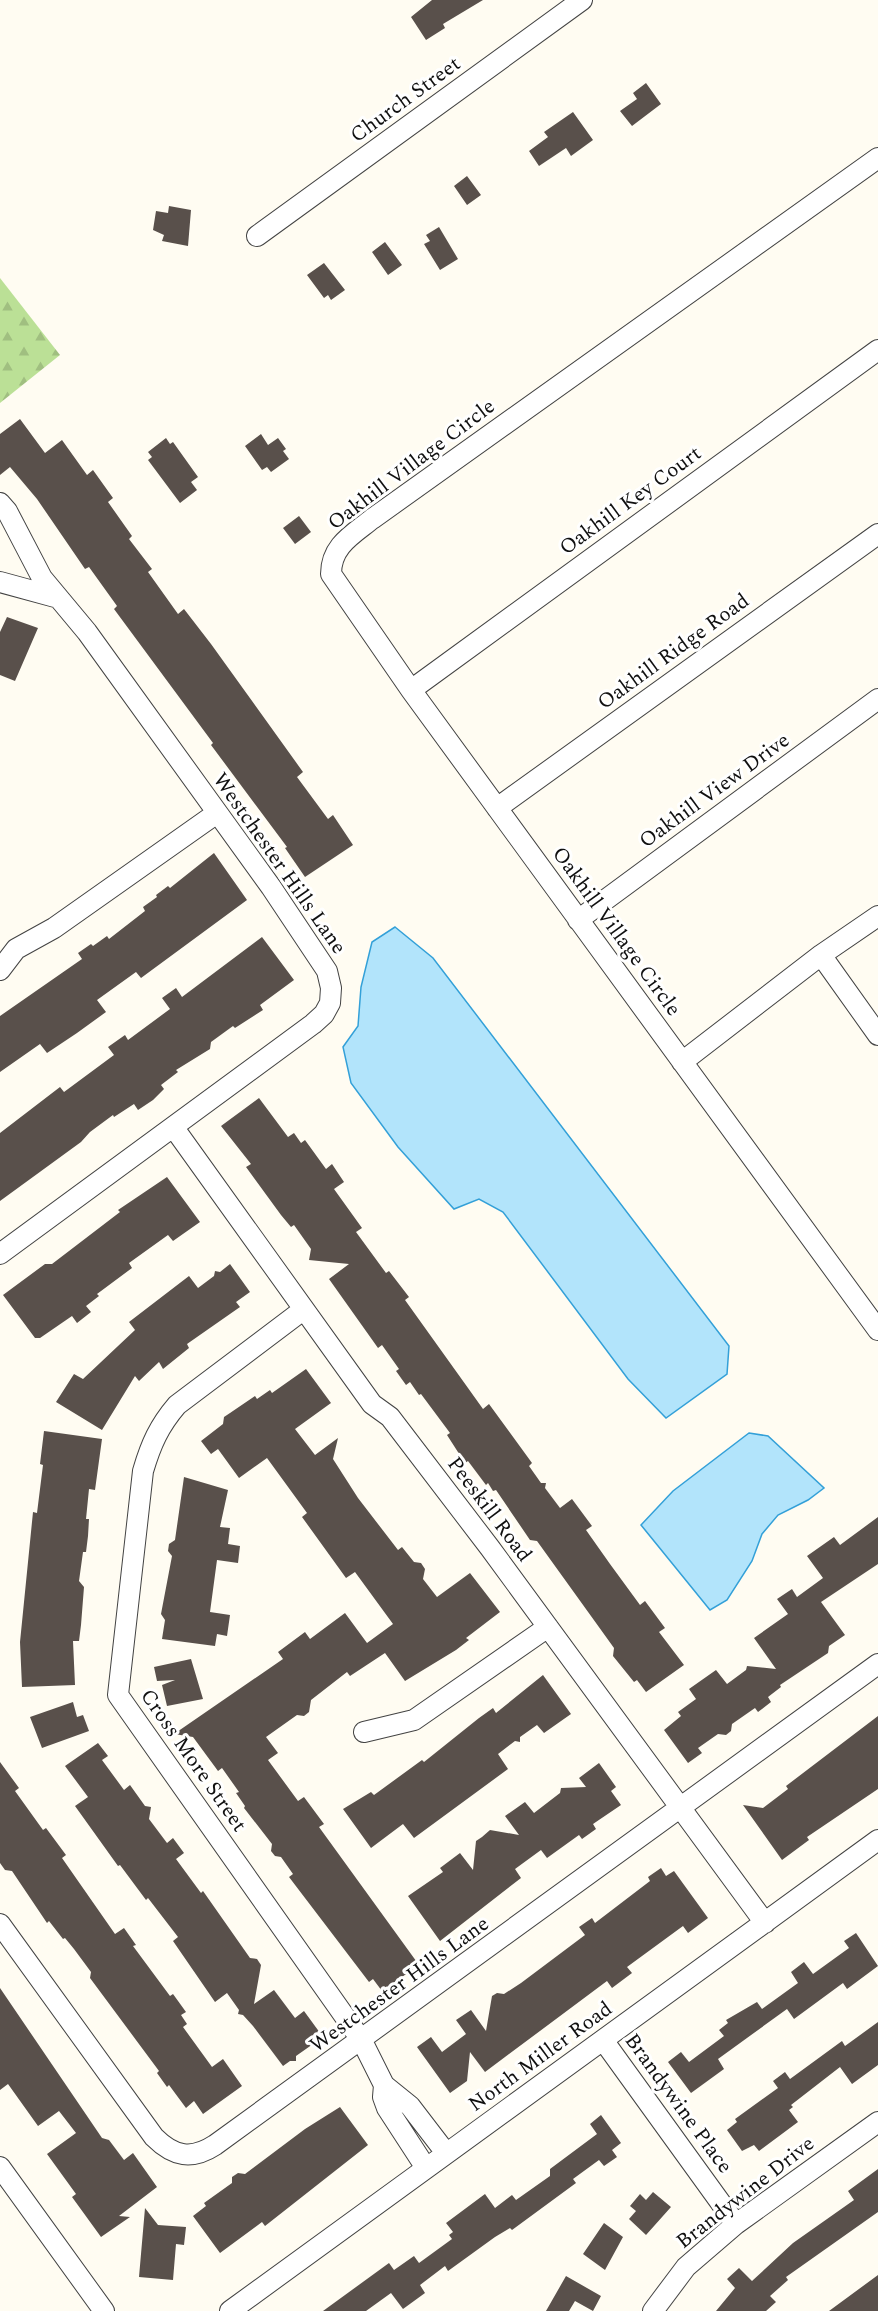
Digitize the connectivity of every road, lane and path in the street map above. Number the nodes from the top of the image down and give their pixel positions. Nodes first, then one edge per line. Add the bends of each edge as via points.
1 (582, 0) edge
2 (878, 158) edge
3 (257, 236) dead end
4 (878, 350) edge
5 (0, 503) edge
6 (878, 534) edge
7 (0, 582) edge
8 (55, 597) junction
9 (411, 690) junction
10 (878, 699) edge
11 (497, 808) junction
12 (217, 813) junction
13 (878, 916) edge
14 (578, 920) junction
15 (8, 948) edge
16 (821, 956) junction
17 (0, 970) edge
18 (878, 1035) edge
19 (682, 1062) junction
20 (174, 1128) junction
21 (0, 1254) edge
22 (303, 1310) junction
23 (878, 1330) edge
24 (548, 1627) junction
25 (878, 1664) edge
26 (364, 1732) dead end
27 (682, 1808) junction
28 (878, 1840) edge
29 (765, 1923) junction
30 (0, 1924) edge
31 (603, 2040) junction
32 (362, 2041) junction
33 (384, 2085) junction
34 (878, 2122) edge
35 (446, 2153) junction
36 (0, 2167) edge
37 (426, 2168) junction
38 (736, 2224) junction
39 (104, 2311) edge
40 (230, 2311) edge
41 (653, 2311) edge

1 - 3 street, Church Street
2 - 9 street, Oakhill Village Circle via 372,519 337,548 331,574
4 - 9 street, Oakhill Key Court
5 - 8 street, Westchester Hills Lane
6 - 11 street, Oakhill Ridge Road
7 - 8 street
8 - 12 street, Westchester Hills Lane via 87,632
9 - 11 street, Oakhill Village Circle
10 - 14 street, Oakhill View Drive
11 - 14 street, Oakhill Village Circle
12 - 15 street via 54,928
12 - 20 street, Westchester Hills Lane via 327,971 330,1003 314,1024
13 - 16 street
14 - 19 street, Oakhill Village Circle
15 - 17 street
16 - 18 street
16 - 19 street
19 - 23 street, Oakhill Village Circle
20 - 21 street, Westchester Hills Lane
20 - 22 street, Peeskill Road
22 - 24 street, Peeskill Road via 372,1404 390,1417
22 - 32 street, Cross More Street via 177,1405 161,1423 143,1471 118,1695
24 - 26 street via 414,1720
24 - 27 street, Peeskill Road
25 - 27 street, Westchester Hills Lane
27 - 29 street, Peeskill Road
27 - 32 street, Westchester Hills Lane
28 - 29 street, North Miller Road
29 - 31 street, North Miller Road
30 - 32 street, Westchester Hills Lane via 154,2138 183,2156 194,2156 215,2145
31 - 35 street, North Miller Road
31 - 38 street, Brandywine Place
32 - 33 street, Cross More Street
33 - 35 street, Cross More Street via 410,2106
33 - 37 street, Cross More Street via 387,2108
34 - 38 street, Brandywine Drive
35 - 37 street, North Miller Road
36 - 39 street
37 - 40 street, North Miller Road
38 - 41 street, Brandywine Drive via 686,2267

